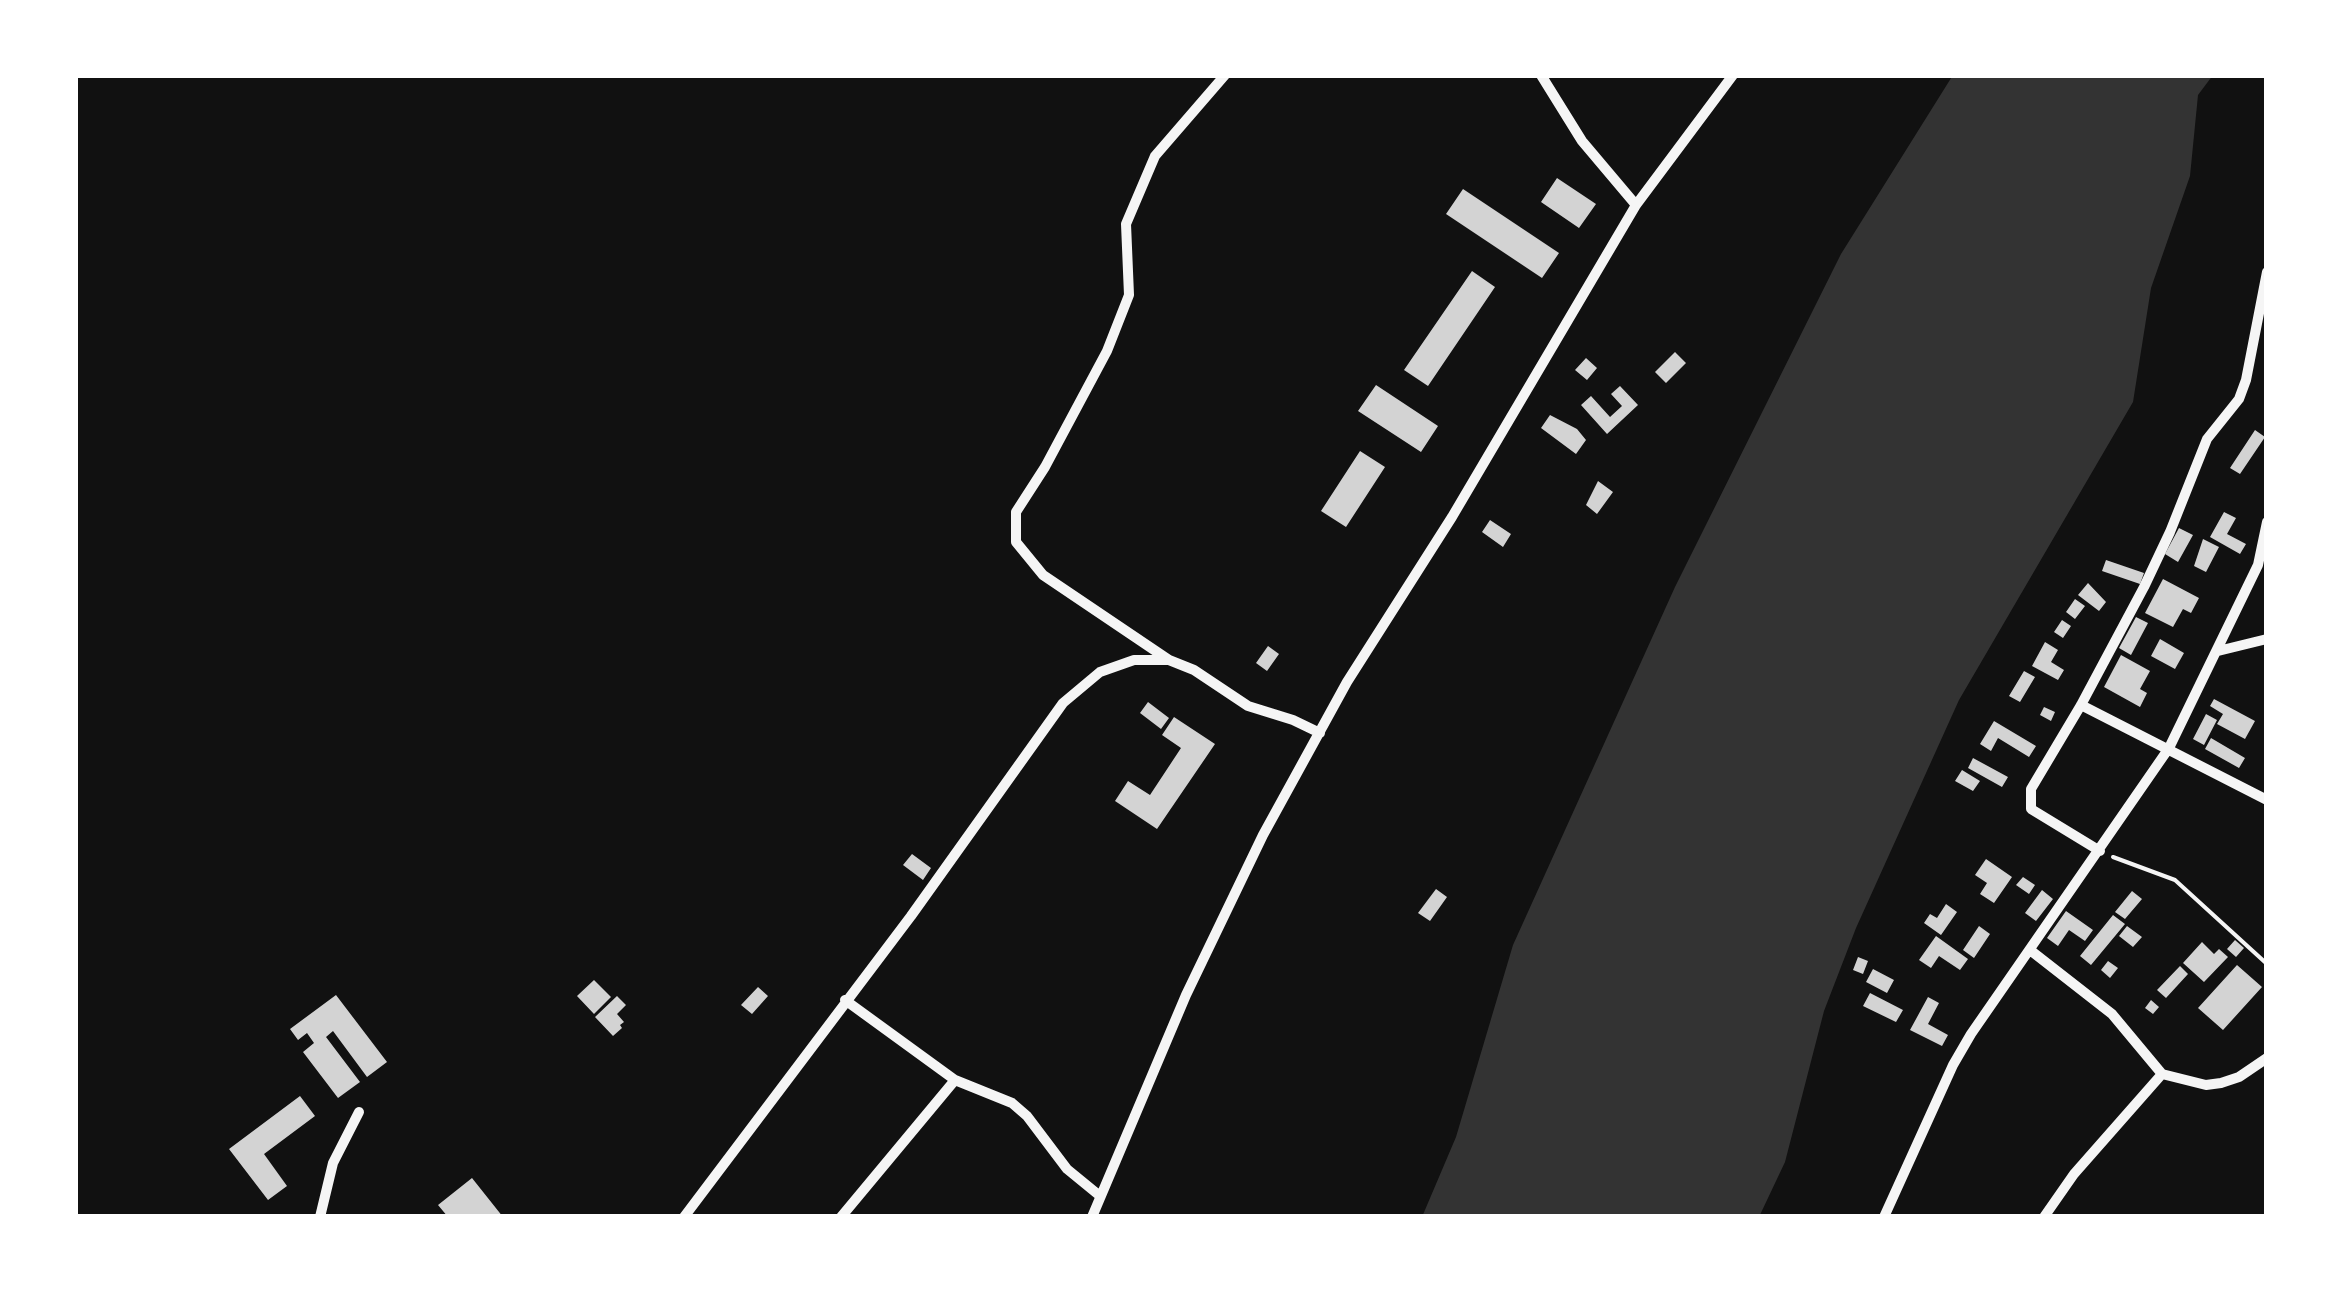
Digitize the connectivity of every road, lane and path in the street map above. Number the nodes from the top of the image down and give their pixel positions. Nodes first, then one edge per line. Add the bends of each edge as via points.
1 (1226, 75) edge
2 (1541, 75) edge
3 (1733, 75) edge
4 (1636, 205) junction
5 (2267, 272) edge
6 (2267, 522) edge
7 (2267, 639) edge
8 (2218, 652) junction
9 (1169, 660) junction
10 (2081, 706) junction
11 (1320, 733) junction
12 (2169, 748) junction
13 (2267, 800) edge
14 (2100, 852) junction
15 (2030, 950) junction
16 (2267, 964) edge
17 (845, 1000) junction
18 (2267, 1058) edge
19 (2162, 1074) junction
20 (955, 1080) junction
21 (359, 1112) dead end
22 (1100, 1196) junction
23 (320, 1217) edge
24 (684, 1217) edge
25 (842, 1217) edge
26 (1092, 1217) edge
27 (1884, 1217) edge
28 (2044, 1217) edge

1 - 9 street via 1155,156 1126,224 1129,295 1107,351 1016,512 1016,542 1043,575
2 - 4 street via 1582,141
3 - 4 street
4 - 11 street
5 - 10 street via 2240,399 2206,438 2160,554
6 - 8 street via 2258,566
7 - 8 street
8 - 12 street
9 - 11 street via 1248,706
9 - 17 street via 1118,663 1062,703
10 - 12 street
10 - 14 street via 2029,800 2031,810
11 - 22 street via 1186,995
12 - 13 street
12 - 14 street
14 - 15 street
14 - 16 path via 2175,880
15 - 19 street via 2112,1014
15 - 27 street via 1954,1064
17 - 20 street
17 - 24 street
18 - 19 street via 2221,1083
19 - 28 street
20 - 22 street via 1012,1103
20 - 25 street
21 - 23 street via 332,1163
22 - 26 street

